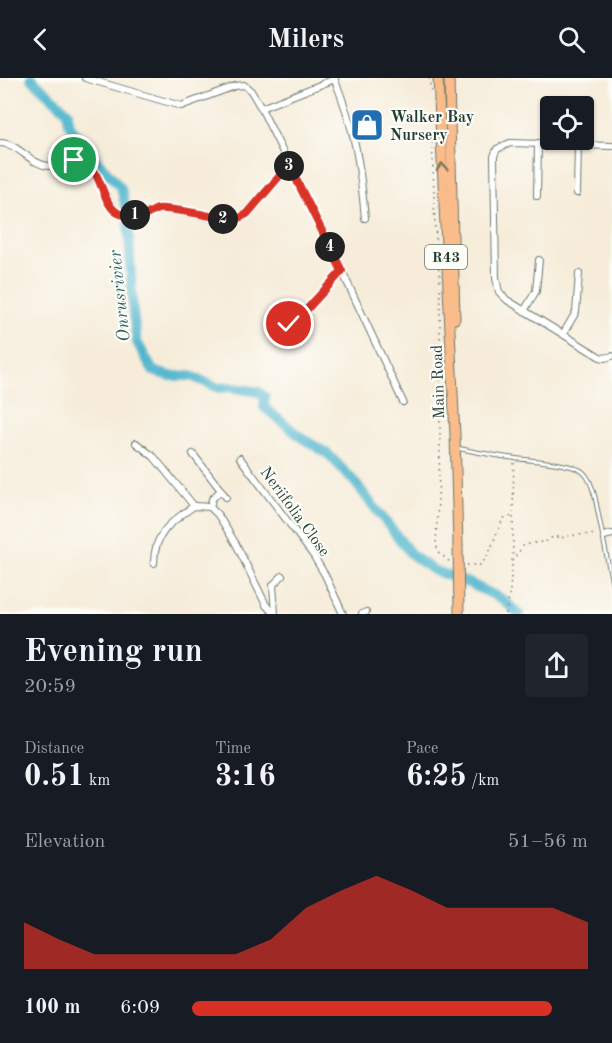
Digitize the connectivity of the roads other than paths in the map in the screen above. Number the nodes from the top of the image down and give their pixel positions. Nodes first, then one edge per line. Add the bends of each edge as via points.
1 (85, 78) edge
2 (334, 78) edge
3 (438, 78) edge
4 (449, 78) edge
5 (261, 108) junction
6 (0, 143) edge
7 (538, 143) joint
8 (594, 145) edge
9 (612, 146) edge
10 (578, 150) edge
11 (289, 165) junction
12 (577, 193) dead end
13 (537, 196) dead end
14 (365, 218) dead end
15 (539, 260) dead end
16 (342, 271) junction
17 (579, 274) dead end
18 (524, 310) junction
19 (282, 327) dead end
20 (563, 334) junction
21 (612, 356) edge
22 (402, 402) dead end
23 (455, 435) junction
24 (136, 443) dead end
25 (455, 447) junction
26 (193, 454) dead end
27 (240, 458) dead end
28 (221, 490) junction
29 (226, 497) dead end
30 (194, 506) junction
31 (210, 507) junction
32 (612, 534) edge
33 (604, 536) junction
34 (154, 563) dead end
35 (282, 576) dead end
36 (612, 583) edge
37 (275, 614) edge
38 (343, 614) edge
39 (459, 614) edge

1 - 5 street via 182,106 244,85
2 - 5 street
2 - 14 street via 358,152
23 -> 3 main road, Main Road / R43
4 - 23 main road, Main Road / R43 via 458,393
5 - 11 street
6 - 11 street via 48,166 79,159 87,162 113,208 133,215 161,209 242,218
7 - 13 street
7 - 18 street via 508,144 497,149 494,156 496,283 504,298
8 - 9 street
10 - 12 street
11 - 16 street
15 - 18 street via 536,291
16 - 19 street via 298,319
16 - 22 street
17 - 20 street via 576,312
18 - 20 street
20 - 21 street via 602,358
23 - 25 main road, R43
24 - 30 street via 154,457
25 - 33 lane via 584,472 592,486
25 - 39 main road, R43, bridge
26 - 28 street
27 - 38 street, Neriifolia Close via 313,555
28 - 29 street
28 - 31 street
30 - 31 street
30 - 34 street via 160,536
31 - 37 street via 224,524 266,605
32 - 33 street
33 - 36 lane
35 - 37 street via 273,585

